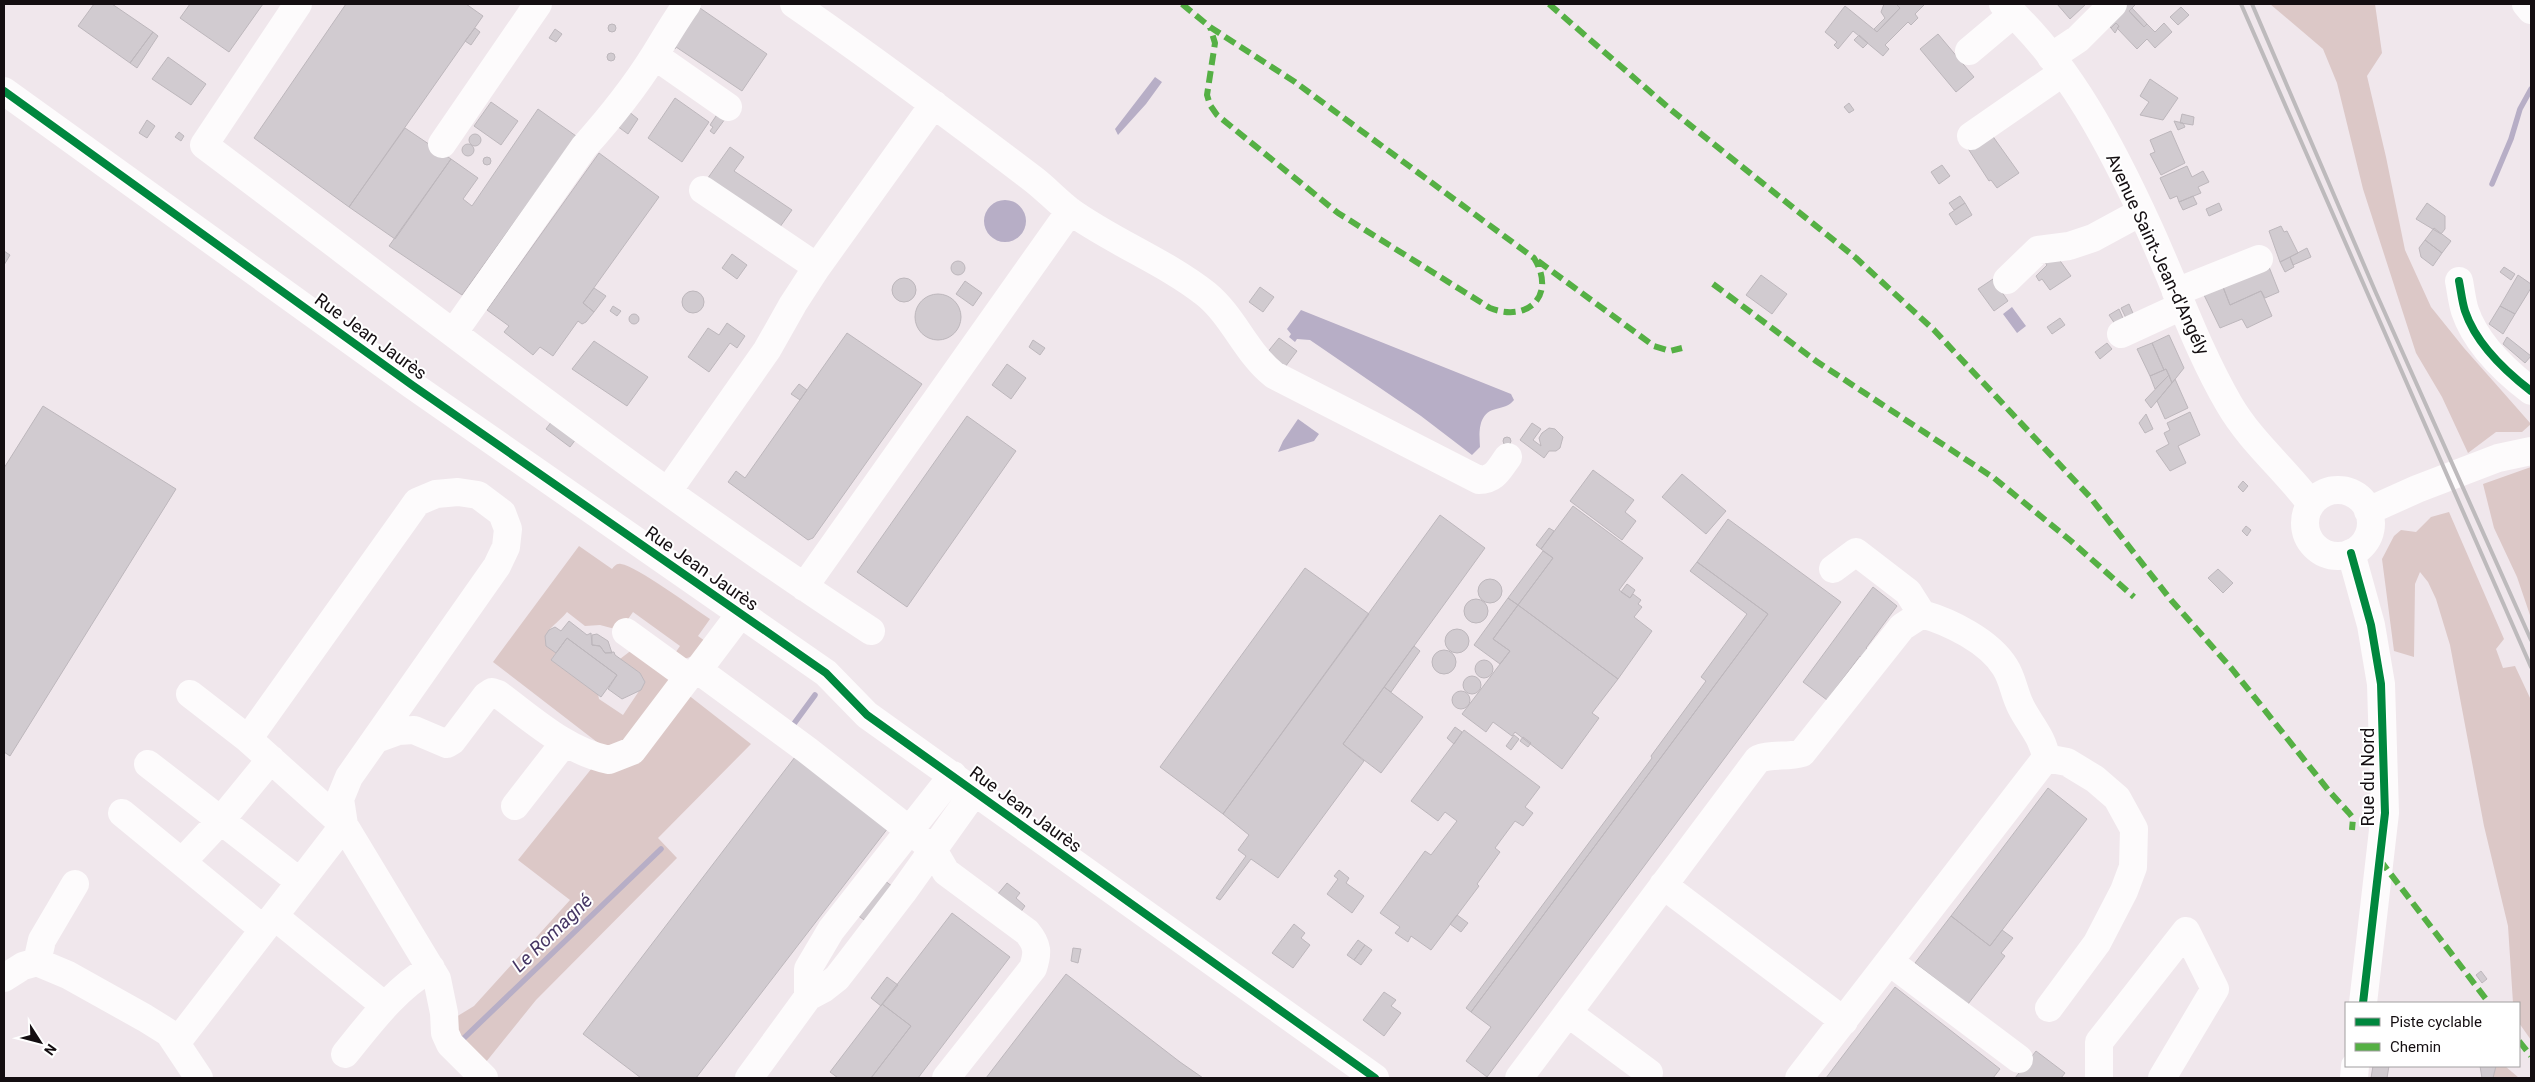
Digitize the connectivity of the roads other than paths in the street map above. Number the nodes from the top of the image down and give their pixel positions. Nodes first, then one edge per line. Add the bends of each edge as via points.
1 (298, 4) edge
2 (538, 4) edge
3 (687, 4) edge
4 (794, 4) edge
5 (2113, 4) edge
6 (2526, 4) edge
7 (2006, 6) edge
8 (2531, 10) edge
9 (1969, 51) dead end
10 (654, 56) junction
11 (2056, 65) junction
12 (4, 91) edge
13 (934, 104) junction
14 (728, 107) dead end
15 (1971, 136) dead end
16 (442, 144) dead end
17 (702, 190) dead end
18 (1070, 211) junction
19 (2141, 212) junction
20 (2259, 259) dead end
21 (817, 267) junction
22 (2006, 280) dead end
23 (2459, 280) dead end
24 (2179, 299) junction
25 (454, 332) junction
26 (2121, 334) dead end
27 (2531, 391) edge
28 (2531, 451) edge
29 (1508, 457) dead end
30 (668, 491) junction
31 (2311, 504) junction
32 (2368, 511) junction
33 (2351, 554) junction
34 (1833, 569) dead end
35 (804, 588) junction
36 (741, 613) junction
37 (1922, 614) junction
38 (871, 631) dead end
39 (626, 632) dead end
40 (693, 674) junction
41 (190, 694) dead end
42 (248, 739) junction
43 (376, 739) junction
44 (564, 743) junction
45 (2046, 758) junction
46 (271, 759) junction
47 (148, 764) dead end
48 (953, 775) junction
49 (975, 790) junction
50 (515, 806) dead end
51 (122, 813) dead end
52 (221, 820) junction
53 (344, 825) junction
54 (909, 831) junction
55 (932, 848) junction
56 (182, 862) junction
57 (300, 882) junction
58 (74, 884) dead end
59 (1663, 885) junction
60 (268, 923) junction
61 (38, 962) junction
62 (1890, 962) junction
63 (431, 968) junction
64 (4, 978) edge
65 (808, 997) junction
66 (2363, 1002) edge
67 (385, 1006) junction
68 (2049, 1008) dead end
69 (1568, 1013) junction
70 (1844, 1022) junction
71 (177, 1042) junction
72 (345, 1054) dead end
73 (2019, 1059) dead end
74 (1656, 1076) edge
75 (199, 1078) edge
76 (484, 1078) edge
77 (749, 1078) edge
78 (946, 1078) edge
79 (1375, 1078) edge
80 (1518, 1078) edge
81 (1799, 1078) edge
82 (2099, 1078) edge
83 (2162, 1078) edge

1 - 25 street via 204,145
2 - 16 street
3 - 10 street
4 - 13 street
5 - 11 street
6 - 8 street
7 - 9 street
7 - 11 street, Avenue Saint-Jean-d'Angély
10 - 14 street
10 - 25 street via 584,147
11 - 15 street
11 - 19 street, Avenue Saint-Jean-d'Angély via 2106,142
12 - 36 street, Rue Jean Jaurès via 412,384
13 - 18 street
13 - 21 street
17 - 21 street
18 - 29 street via 1208,296 1262,365 1274,375 1479,480 1489,480
18 - 35 street
19 - 22 street via 2094,238 2069,246 2038,250
19 - 24 street, Avenue Saint-Jean-d'Angély
20 - 24 street
21 - 30 street via 767,350
23 - 27 street via 2465,311 2475,334 2513,377
24 - 26 street
24 - 31 street, Avenue Saint-Jean-d'Angély via 2214,376 2246,431 2298,485
25 - 30 street
28 - 32 street via 2498,458
30 - 35 street
31 - 32 street via 2321,494 2335,490 2348,492 2360,499
31 - 33 street via 2306,515 2308,539 2327,555
32 - 33 street via 2371,523 2368,535
33 - 66 street, Rue du Nord via 2371,625 2381,684 2385,803
34 - 37 street via 1856,552 1908,592
35 - 38 street
36 - 40 street
36 - 48 street, Rue Jean Jaurès via 826,673 867,715
37 - 45 street via 1944,620 1980,641 2005,666 2020,706 2044,744
37 - 59 street via 1902,627 1802,753 1789,757 1771,754 1758,759
39 - 40 street
40 - 44 street via 632,751 621,757 599,758
40 - 54 street via 808,750
41 - 42 street
42 - 43 street via 417,502 436,494 458,492 478,495 502,513 508,529 506,547
42 - 46 street
43 - 44 street via 398,731 414,730 447,744 492,692
43 - 53 street via 349,777 340,798
44 - 50 street
45 - 62 street
45 - 68 street via 2067,762 2095,779 2116,798 2134,829 2133,867 2124,890 2097,943
46 - 52 street
46 - 53 street
47 - 52 street
48 - 49 street, Rue Jean Jaurès
48 - 54 street
49 - 55 street
49 - 79 street, Rue Jean Jaurès
51 - 56 street
52 - 56 street
52 - 57 street
53 - 57 street
53 - 63 street
54 - 55 street
54 - 65 street via 846,909 818,951 808,969
55 - 65 street via 903,892 836,978
55 - 78 street via 946,872 1027,932 1036,942 1038,955 1033,968
56 - 60 street
57 - 60 street
58 - 61 street via 42,940
59 - 69 street
59 - 70 street
60 - 67 street
60 - 71 street
61 - 64 street via 23,966
61 - 71 street via 145,1018
62 - 70 street
62 - 73 street
63 - 67 street
63 - 76 street via 440,990 445,1033 450,1044
65 - 77 street
67 - 72 street
69 - 74 street
69 - 80 street
70 - 81 street
71 - 75 street
82 - 83 street via 2099,1042 2186,931 2215,988

